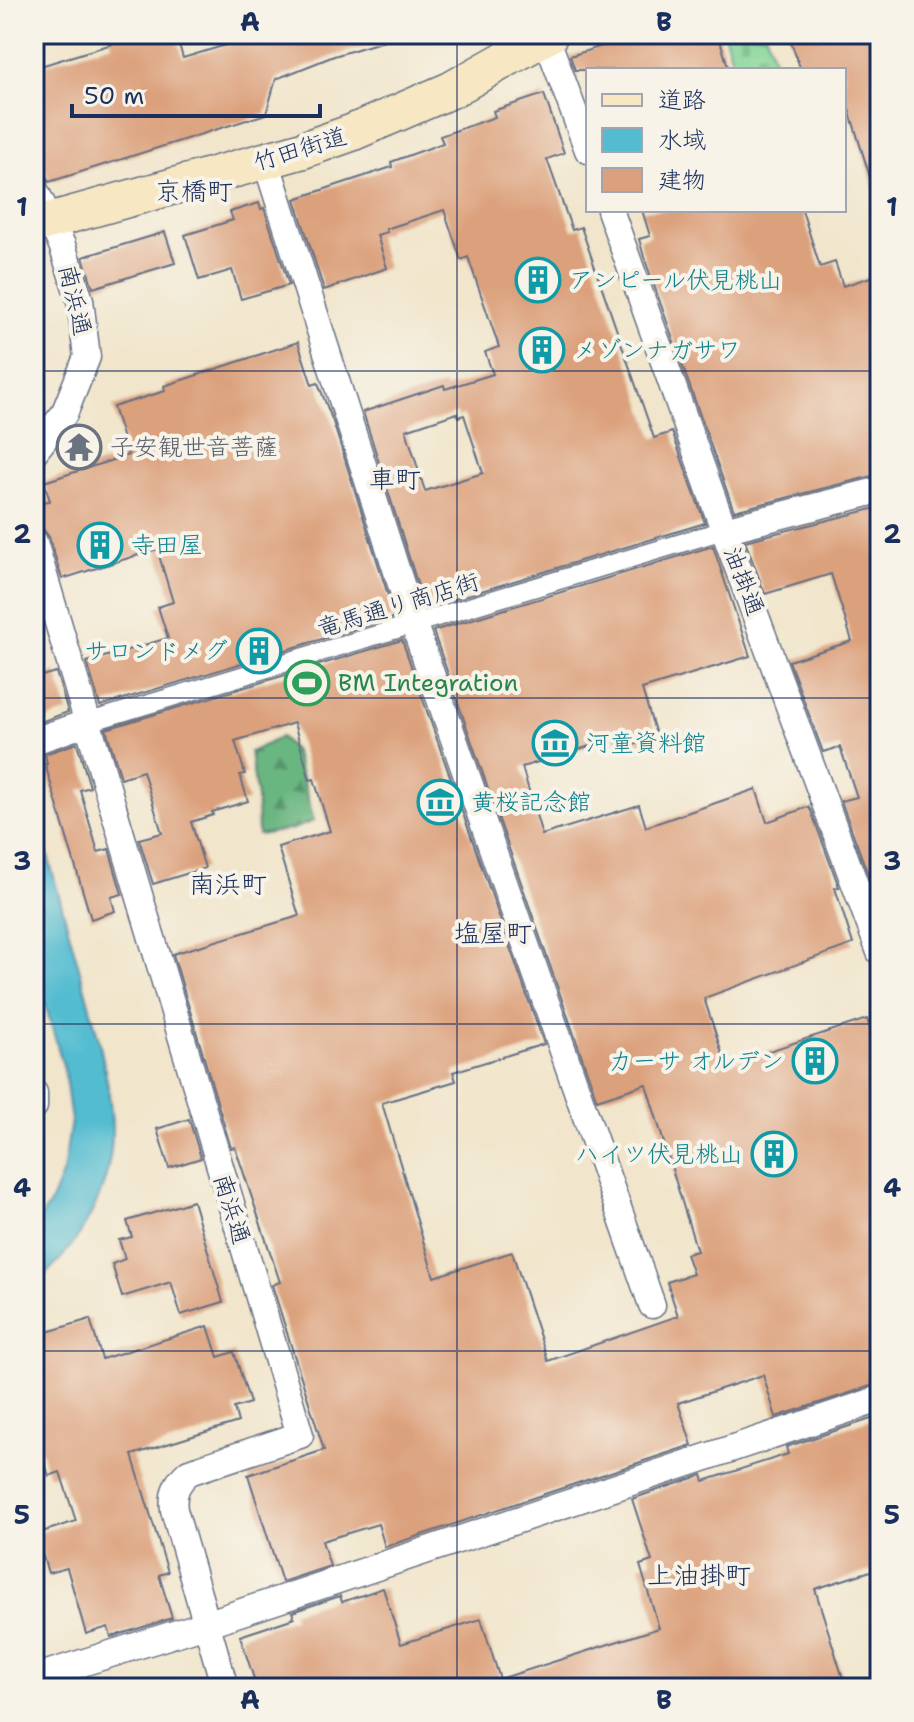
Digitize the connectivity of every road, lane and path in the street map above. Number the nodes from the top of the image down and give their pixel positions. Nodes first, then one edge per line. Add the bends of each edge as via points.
1 (547, 35) edge
2 (586, 144) edge
3 (266, 161) junction
4 (34, 188) edge
5 (611, 212) edge
6 (42, 223) edge
7 (34, 452) edge
8 (880, 490) edge
9 (724, 530) junction
10 (34, 542) edge
11 (414, 625) junction
12 (86, 723) junction
13 (38, 740) edge
14 (880, 950) edge
15 (34, 1093) edge
16 (34, 1106) edge
17 (652, 1305) dead end
18 (880, 1399) edge
19 (206, 1624) junction
20 (34, 1678) edge
21 (225, 1688) edge

1 - 2 street
1 - 3 main road, 竹田街道 via 402,113
3 - 6 main road, 竹田街道
3 - 11 street
4 - 6 street, 南浜通
5 - 9 street, 油掛通
6 - 7 street, 南浜通 via 62,245 80,300 87,357 64,414
8 - 9 street
9 - 11 street, 竜馬通り商店街
9 - 14 street, 油掛通
10 - 12 street, 南浜通
11 - 12 street, 竜馬通り商店街
11 - 17 street
12 - 13 street
12 - 19 street, 南浜通 via 300,1435 189,1472 177,1485 174,1510
15 - 16 street
18 - 19 street
19 - 20 street
19 - 21 street

